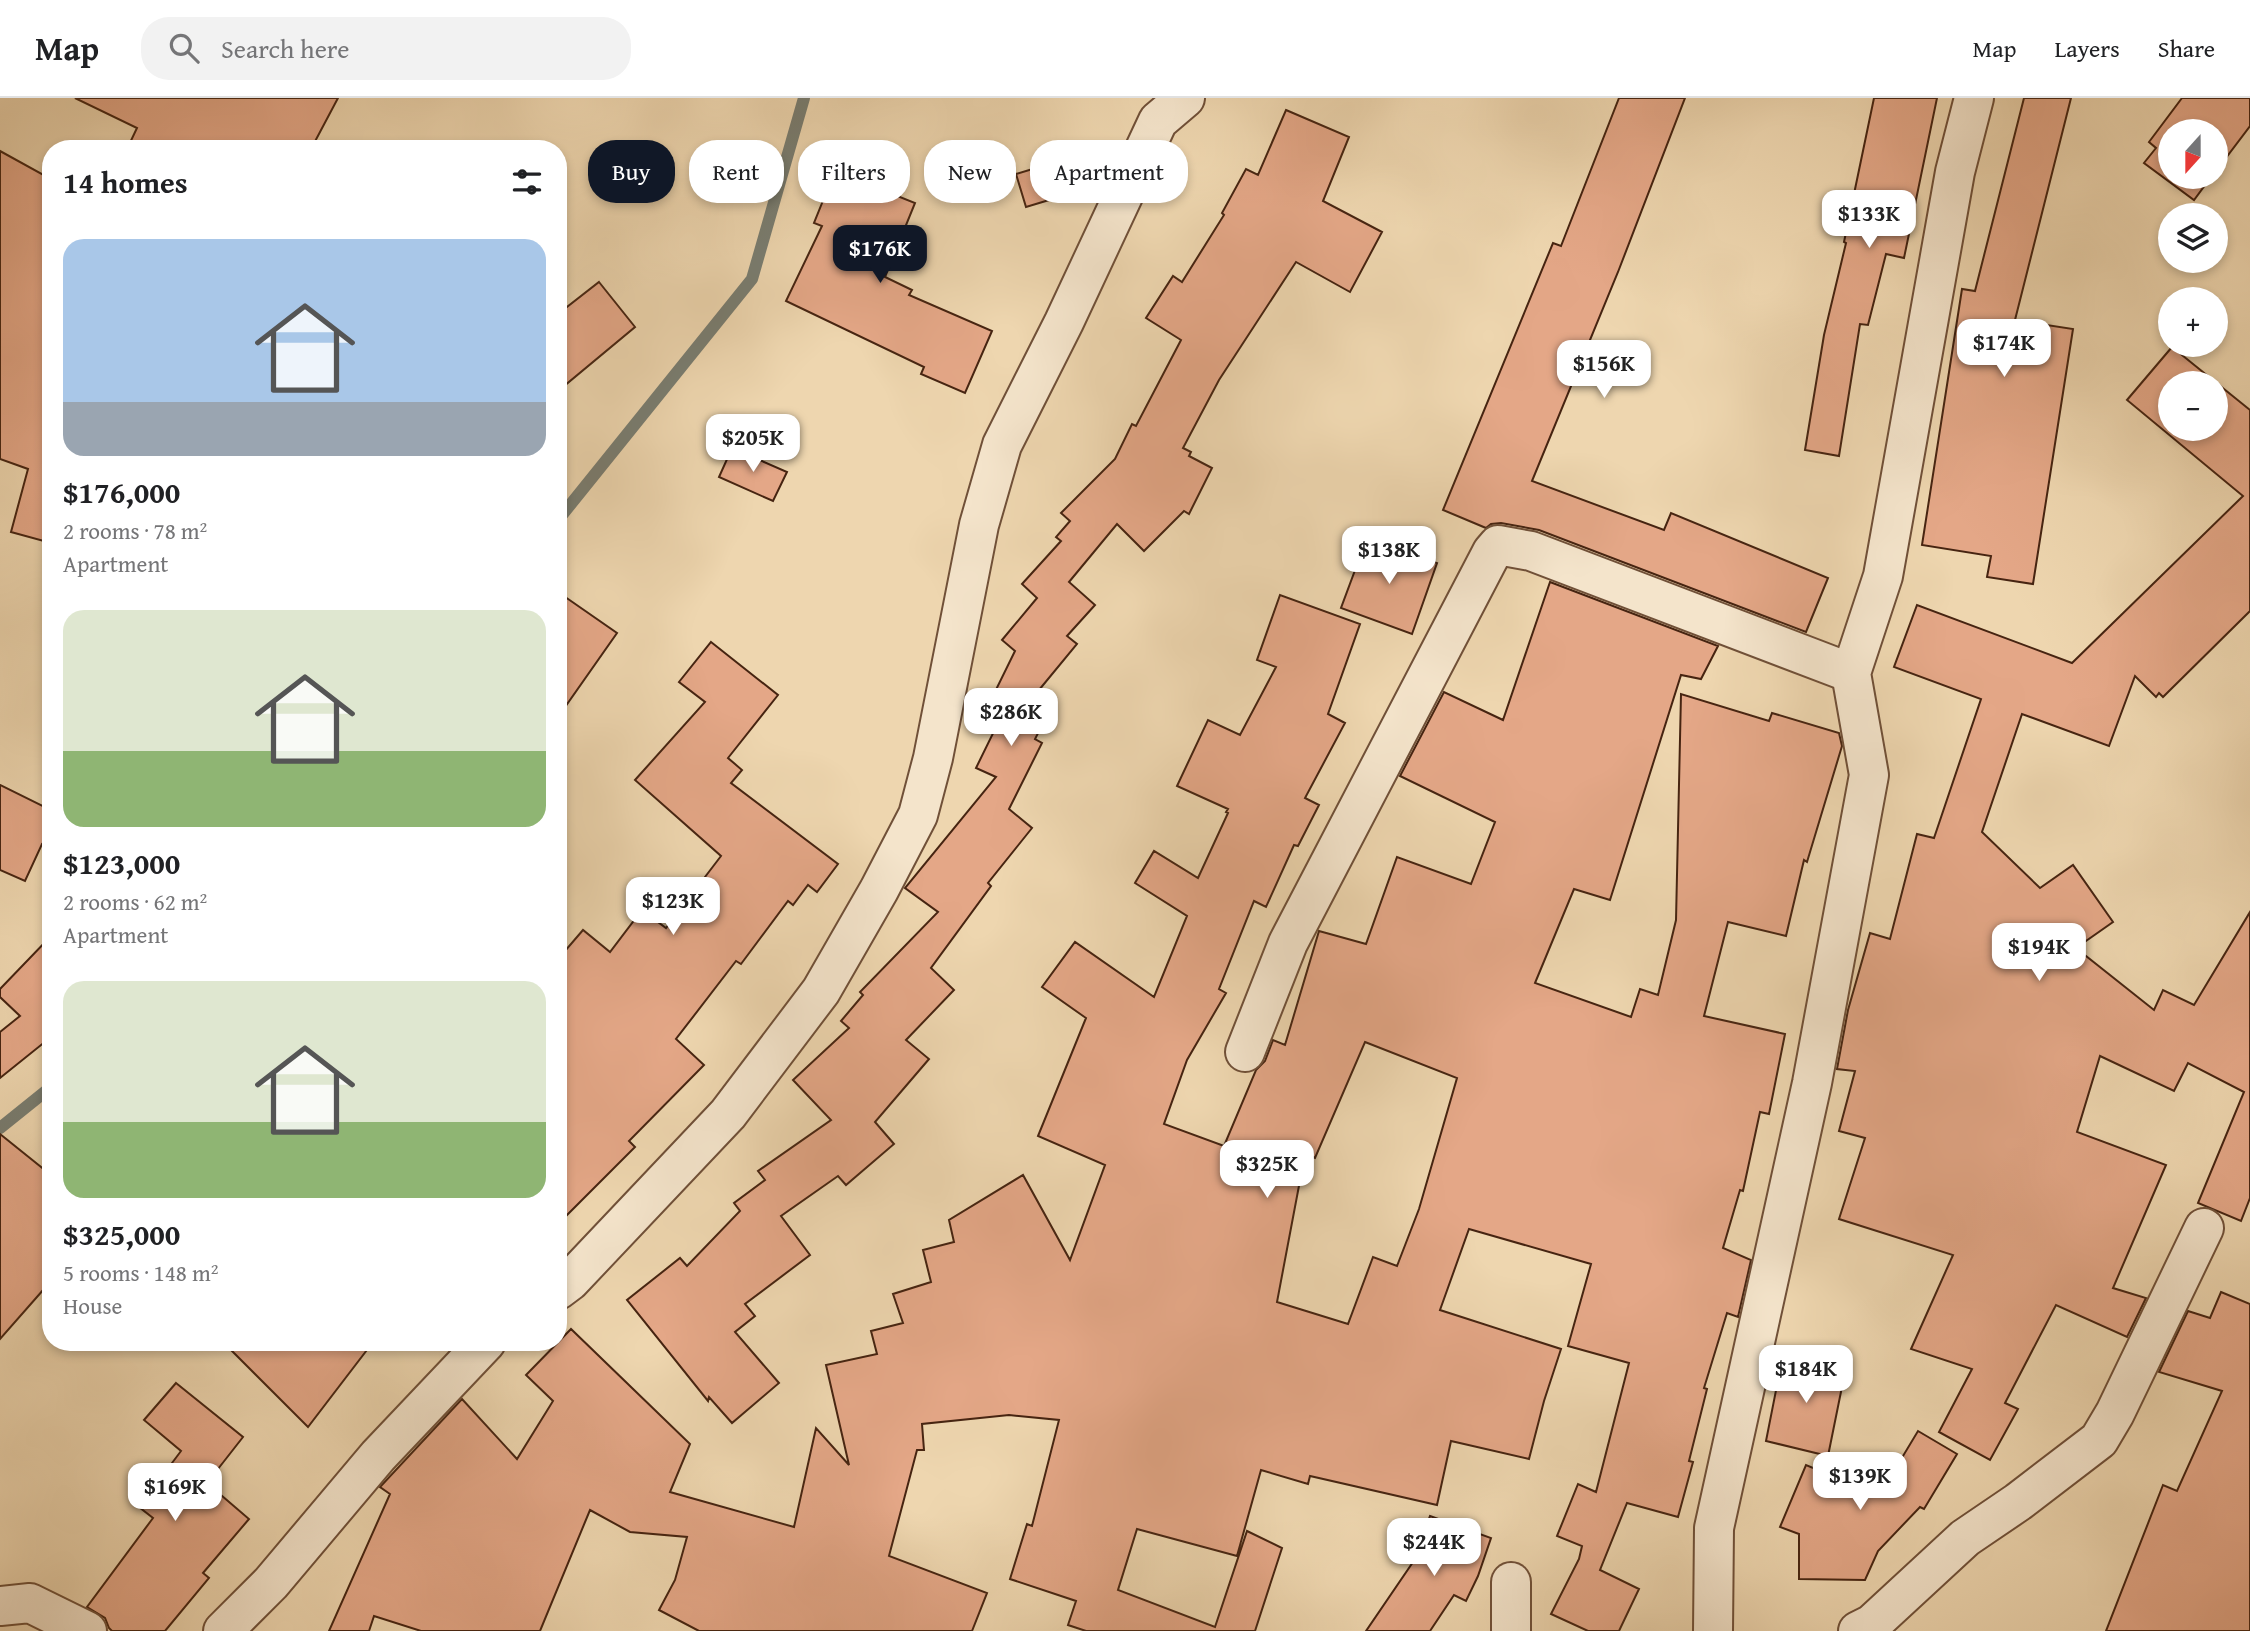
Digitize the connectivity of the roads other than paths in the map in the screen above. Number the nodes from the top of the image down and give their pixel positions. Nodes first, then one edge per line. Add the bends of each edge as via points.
1 (1185, 98) edge
2 (1974, 98) edge
3 (1852, 673) junction
4 (1245, 1052) dead end
5 (2204, 1228) dead end
6 (567, 1283) edge
7 (477, 1351) edge
8 (1511, 1582) dead end
9 (0, 1606) edge
10 (87, 1631) edge
11 (223, 1631) edge
12 (1511, 1631) edge
13 (1713, 1631) edge
14 (1858, 1631) edge

1 - 6 street via 1158,121 1002,445 979,525 918,816 821,990 728,1114
2 - 3 street via 1955,172 1883,576
3 - 4 street via 1531,551 1498,545 1288,943
3 - 13 street via 1869,775 1812,1083 1714,1528
5 - 14 street via 2099,1440 1965,1538 1872,1624
7 - 11 street
8 - 12 street
9 - 10 street via 30,1603

